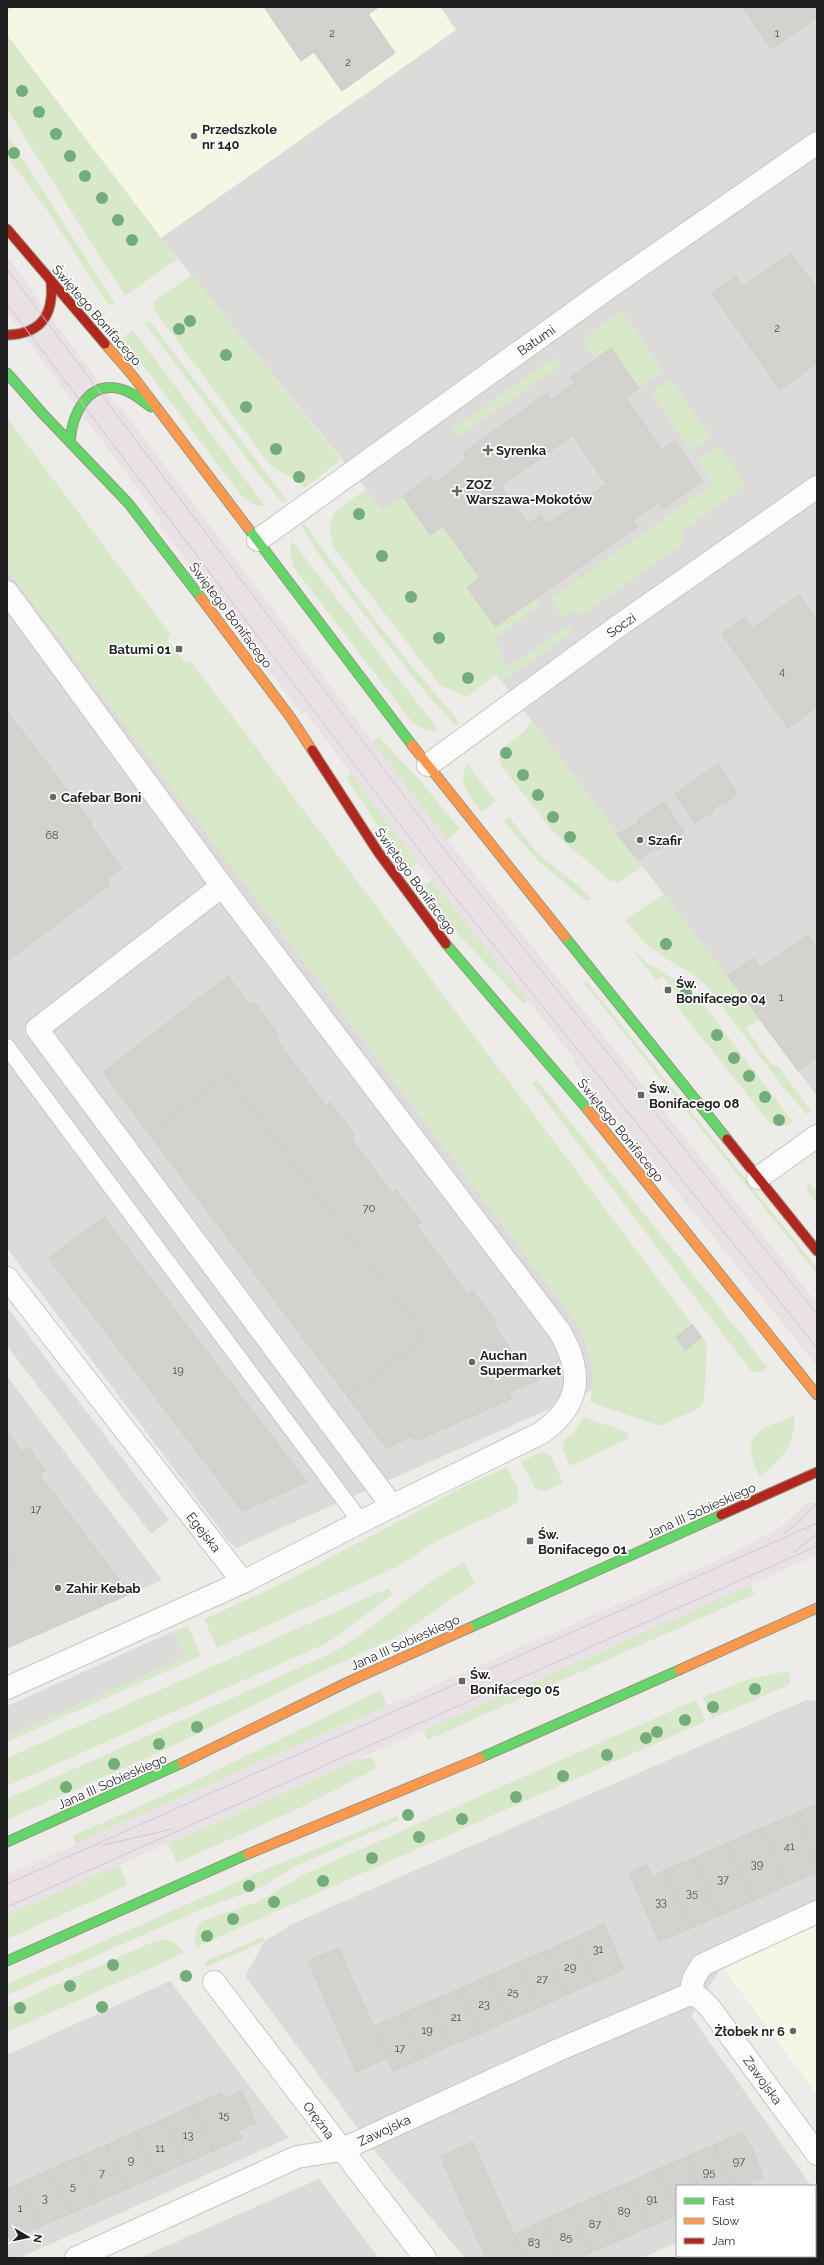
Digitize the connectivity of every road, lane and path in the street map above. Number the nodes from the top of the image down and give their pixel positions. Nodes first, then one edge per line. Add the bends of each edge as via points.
1 (817, 144) edge
2 (7, 229) edge
3 (51, 282) junction
4 (7, 335) edge
5 (7, 373) edge
6 (162, 414) junction
7 (70, 442) junction
8 (817, 487) edge
9 (258, 540) junction
10 (7, 592) edge
11 (428, 766) junction
12 (222, 886) junction
13 (7, 1046) edge
14 (817, 1136) edge
15 (758, 1178) junction
16 (817, 1252) edge
17 (7, 1278) edge
18 (817, 1395) edge
19 (817, 1472) edge
20 (392, 1506) junction
21 (361, 1522) junction
22 (243, 1582) junction
23 (817, 1608) edge
24 (7, 1688) edge
25 (7, 1842) edge
26 (817, 1912) edge
27 (7, 1962) edge
28 (214, 1982) dead end
29 (690, 1994) junction
30 (341, 2150) junction
31 (817, 2154) edge
32 (76, 2258) edge
33 (425, 2258) edge

1 - 9 street, Batumi via 612,286
2 - 3 street, Świętego Bonifacego
3 - 4 street via 53,301 44,319 22,334
3 - 6 street, Świętego Bonifacego via 116,354
5 - 7 street, Świętego Bonifacego
6 - 7 street via 120,389 99,392 87,399 78,409 73,420
6 - 9 street, Świętego Bonifacego
7 - 18 street, Świętego Bonifacego via 141,519 277,697 390,871 436,933 564,1080
8 - 11 street, Soczi via 617,627
9 - 11 street, Świętego Bonifacego
10 - 12 street
11 - 15 street, Świętego Bonifacego
12 - 20 street via 37,1029
12 - 20 street via 555,1325 572,1353 575,1378 570,1402 562,1416 541,1433
13 - 21 lane
14 - 15 street
15 - 16 street, Świętego Bonifacego
17 - 22 street, Egejska
19 - 25 street, Jana III Sobieskiego via 350,1681 152,1778
20 - 21 street
21 - 22 street
22 - 24 street
23 - 27 street via 453,1770 276,1842
26 - 29 street via 702,1965 694,1978
28 - 30 street, Orężna
29 - 30 street, Zawojska via 556,2051
29 - 31 street, Zawojska via 700,1998 710,2008
30 - 32 street, Zawojska via 297,2157
30 - 33 street, Orężna

